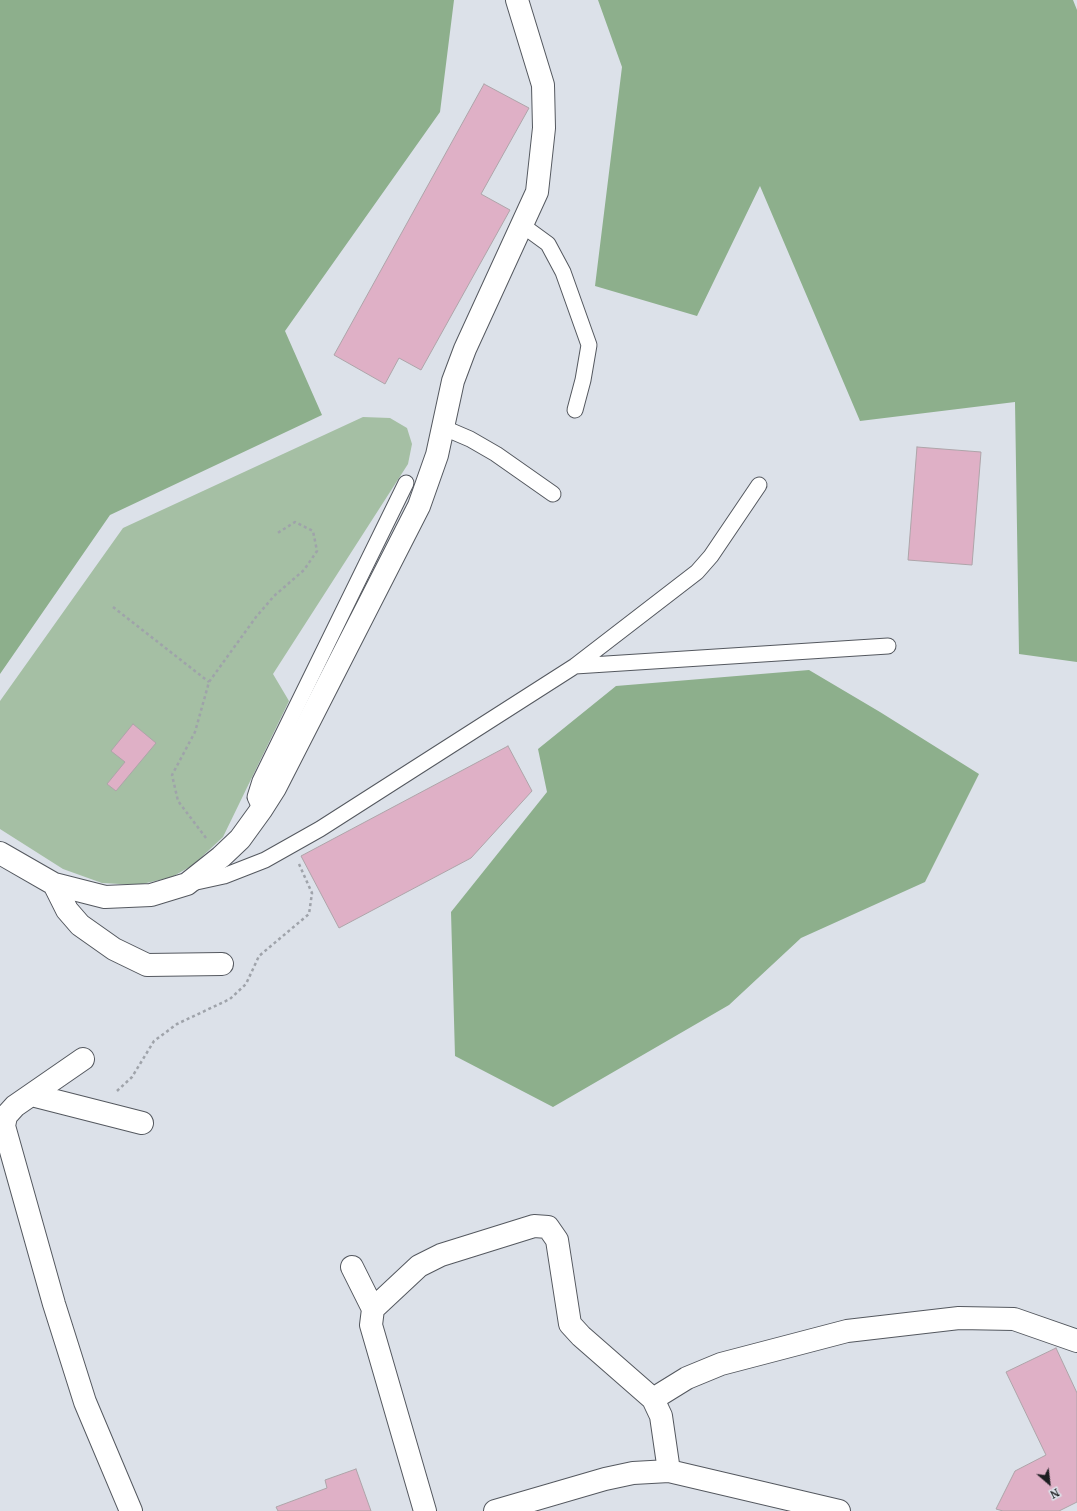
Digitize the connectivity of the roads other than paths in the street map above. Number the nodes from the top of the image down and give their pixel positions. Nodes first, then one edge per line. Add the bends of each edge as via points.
1 (518, 0) edge
2 (522, 225) junction
3 (575, 410) dead end
4 (442, 427) junction
5 (406, 483) dead end
6 (760, 486) dead end
7 (553, 494) dead end
8 (888, 646) dead end
9 (575, 666) junction
10 (261, 810) junction
11 (0, 853) edge
12 (54, 884) junction
13 (187, 884) junction
14 (222, 964) dead end
15 (83, 1059) dead end
16 (32, 1095) junction
17 (142, 1123) dead end
18 (352, 1267) dead end
19 (373, 1309) junction
20 (1077, 1341) edge
21 (654, 1399) junction
22 (669, 1472) junction
23 (131, 1511) edge
24 (425, 1511) edge
25 (495, 1511) edge
26 (839, 1511) edge

1 - 2 street via 543,85 544,128 536,192
2 - 3 lane via 548,244 563,272 589,345
2 - 4 street via 465,349 453,381
4 - 7 lane via 496,454
4 - 10 street via 437,455 419,506 275,788
5 - 10 lane via 260,781 255,797
6 - 9 lane via 697,572
8 - 9 lane
9 - 13 lane via 320,829 265,860 224,876
10 - 13 street via 240,839 222,857
11 - 12 street
12 - 13 street via 105,897 150,895
12 - 14 street via 68,910 80,925 114,949 147,966
15 - 16 street
16 - 17 street
16 - 23 street via 15,1106 6,1116 4,1126 54,1304 85,1402
18 - 19 street
19 - 21 street via 419,1266 441,1255 534,1226 548,1227 557,1240 570,1324
19 - 24 street via 371,1325
20 - 21 street via 1014,1319 959,1318 847,1331 720,1364 687,1378
21 - 22 street via 661,1416
22 - 25 street via 632,1473 612,1477
22 - 26 street

